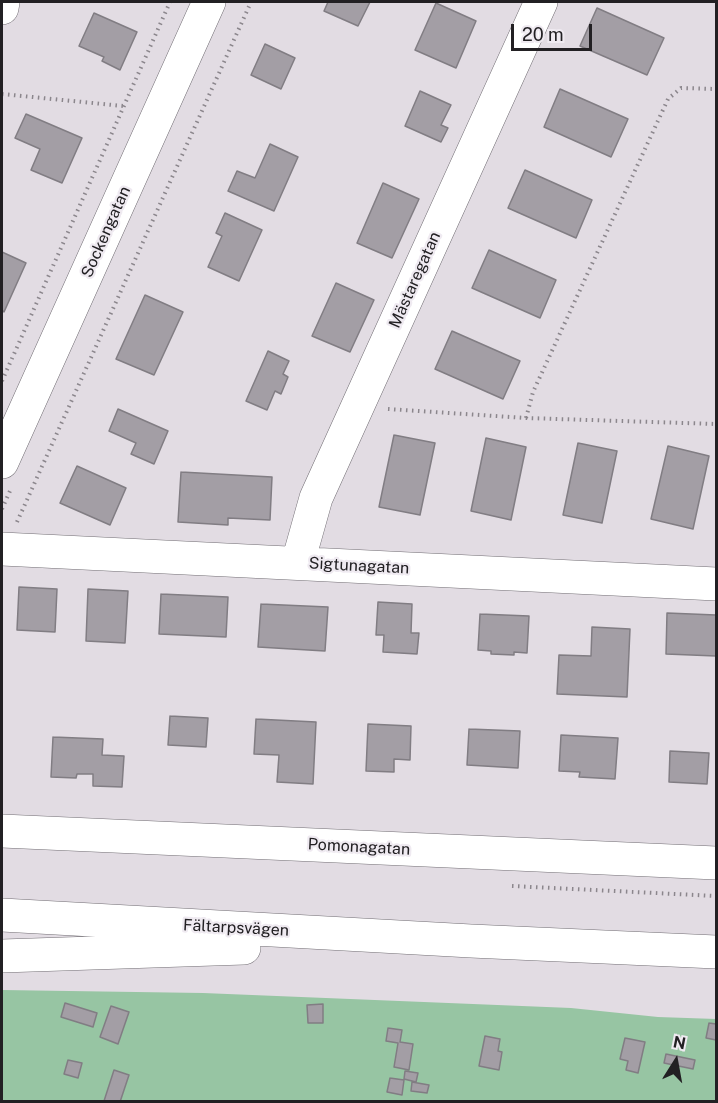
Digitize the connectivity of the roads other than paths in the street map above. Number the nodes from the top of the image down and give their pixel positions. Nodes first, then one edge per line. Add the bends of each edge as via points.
1 (3, 2) edge
2 (209, 2) edge
3 (541, 2) edge
4 (2, 8) edge
5 (2, 462) edge
6 (7, 540) edge
7 (298, 562) junction
8 (717, 584) edge
9 (2, 831) edge
10 (717, 863) edge
11 (2, 915) edge
12 (471, 941) junction
13 (717, 952) edge
14 (2, 956) edge

1 - 4 street
2 - 5 street, Sockengatan
3 - 7 street, Mästaregatan via 316,498
6 - 7 street, Sigtunagatan
7 - 8 street, Sigtunagatan
9 - 10 street, Pomonagatan
11 - 12 street, Fältarpsvägen
12 - 13 street, Fältarpsvägen
12 - 14 street, Fältarpsvägen

